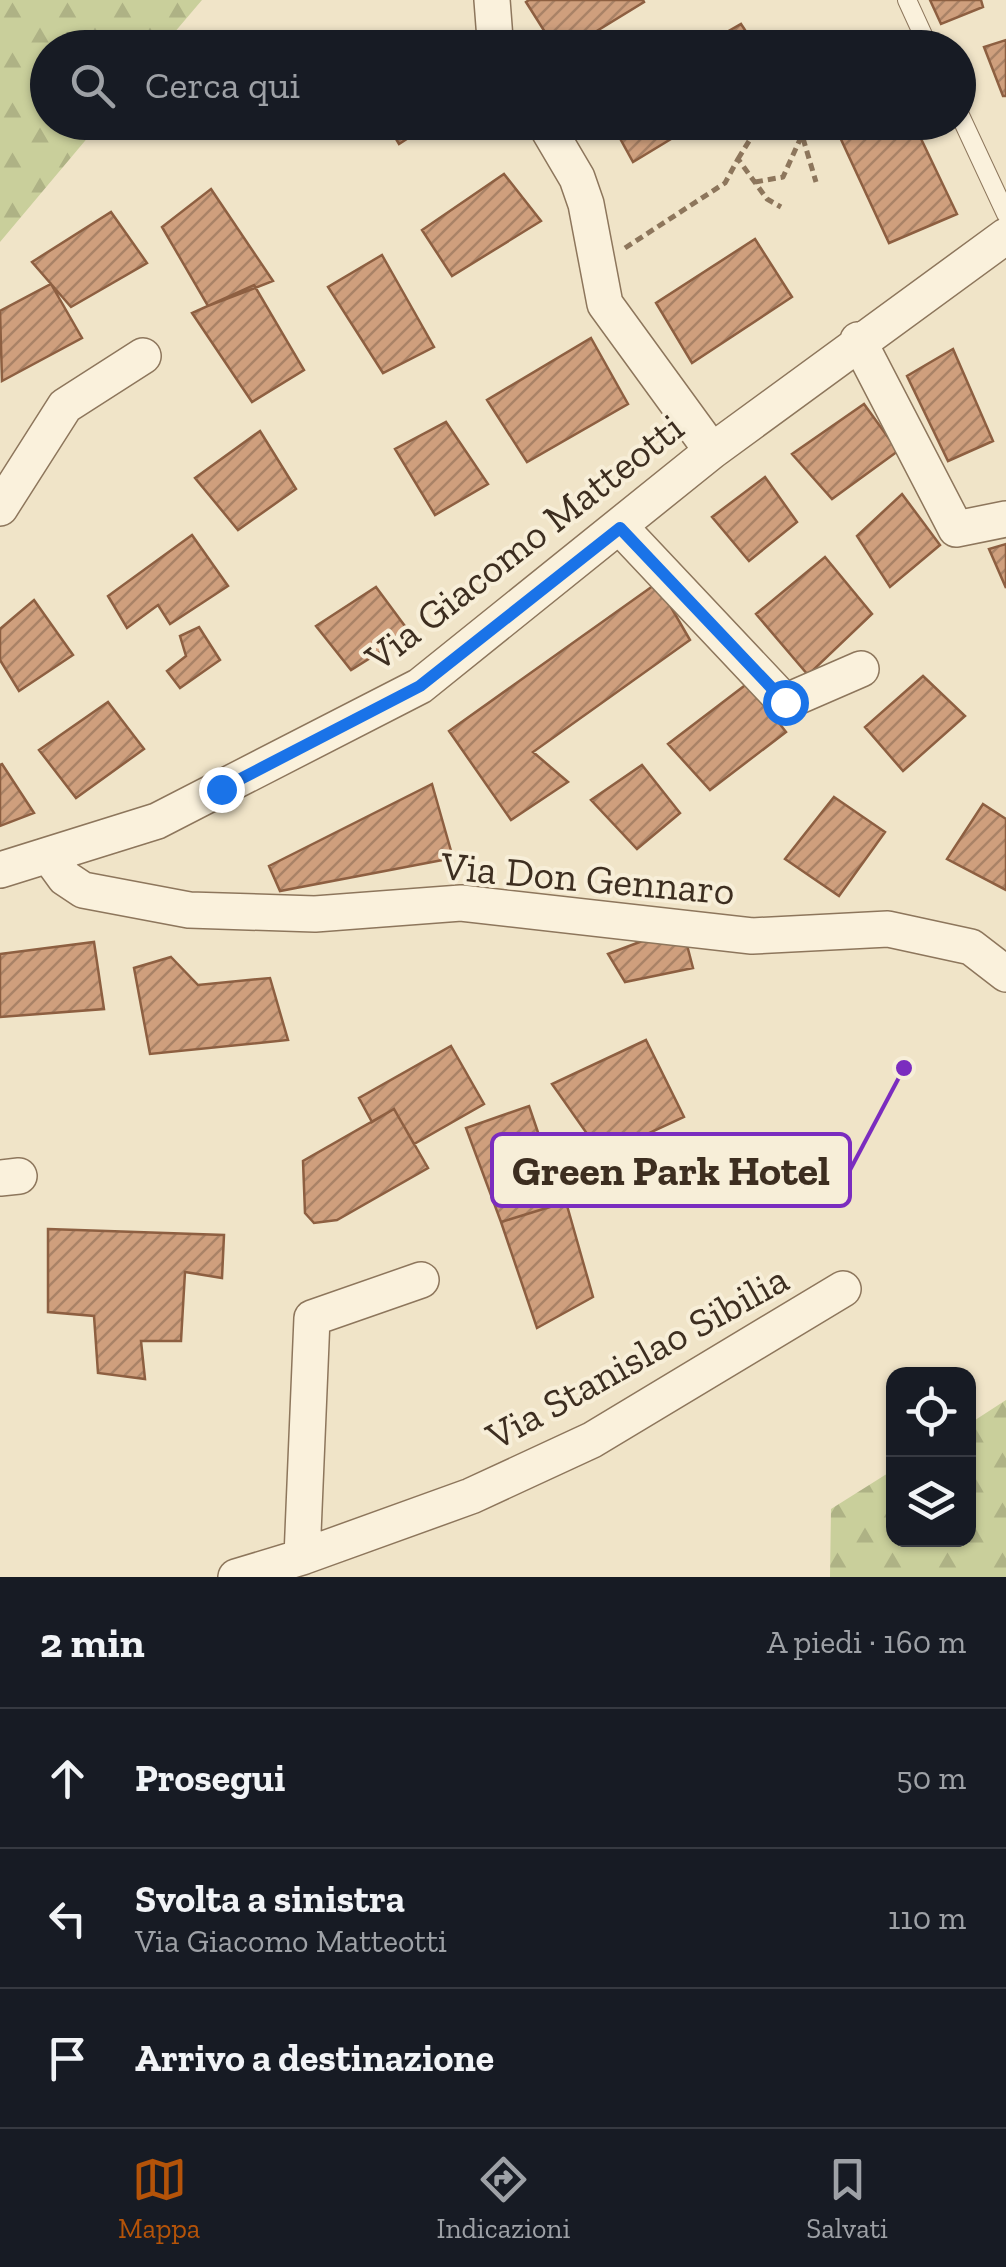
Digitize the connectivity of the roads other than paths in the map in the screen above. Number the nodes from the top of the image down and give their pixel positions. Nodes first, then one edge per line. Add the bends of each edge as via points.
1 (492, 0) edge
2 (907, 0) edge
3 (494, 30) edge
4 (921, 30) edge
5 (555, 140) edge
6 (972, 140) edge
7 (1006, 214) edge
8 (1006, 236) edge
9 (858, 340) junction
10 (144, 356) dead end
11 (712, 451) junction
12 (0, 508) edge
13 (1006, 518) edge
14 (620, 528) junction
15 (861, 669) dead end
16 (19, 860) edge
17 (1006, 974) edge
18 (421, 1280) dead end
19 (843, 1289) dead end
20 (302, 1557) junction
21 (236, 1577) edge

1 - 3 street
2 - 4 lane
5 - 11 street via 577,178 606,304
6 - 7 lane
8 - 9 street, Via Giacomo Matteotti
9 - 11 street, Via Giacomo Matteotti
9 - 13 street via 956,530
10 - 12 street via 65,406
11 - 14 street, Via Giacomo Matteotti
14 - 15 street via 785,702
14 - 16 street, Via Giacomo Matteotti via 420,686 158,821
16 - 17 street, Via Don Gennaro via 83,890 189,910 315,914 462,903 752,936 888,929 971,947
18 - 20 street via 312,1318
19 - 20 street, Via Stanislao Sibilia via 592,1440 471,1496
20 - 21 street, Via Stanislao Sibilia

